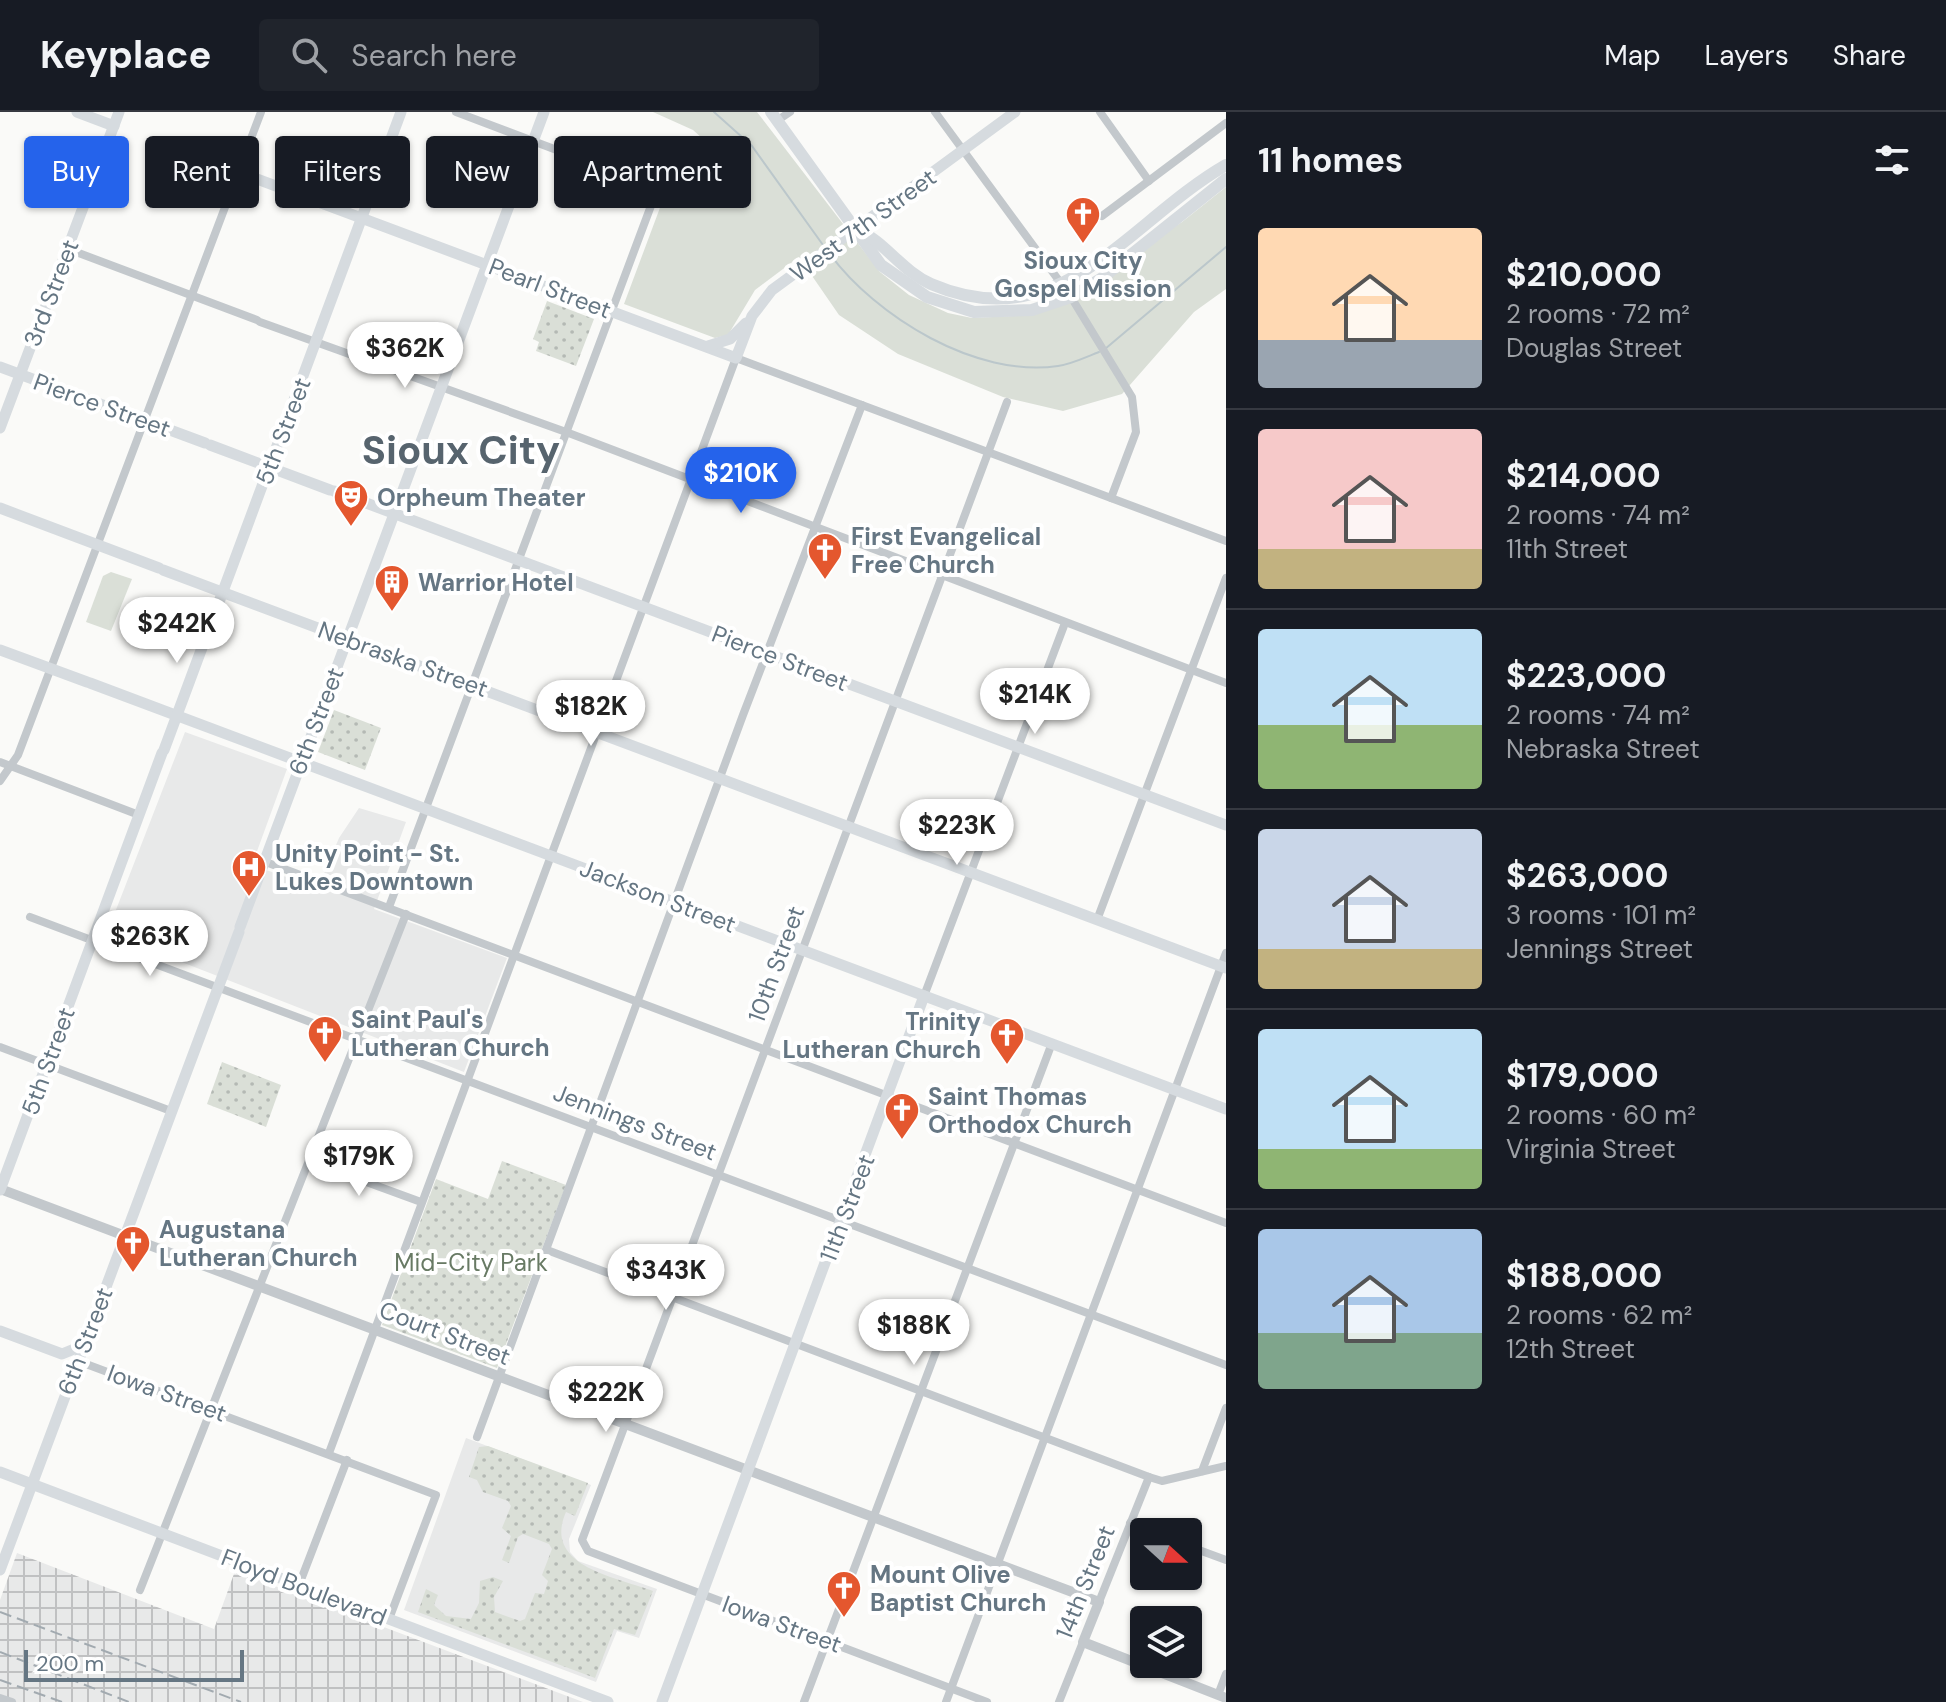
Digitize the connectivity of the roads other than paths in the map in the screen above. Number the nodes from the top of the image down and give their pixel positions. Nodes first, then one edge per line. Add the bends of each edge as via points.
1 (77, 112) edge
2 (119, 112) edge
3 (261, 112) edge
4 (401, 112) edge
5 (456, 112) edge
6 (544, 112) edge
7 (790, 112) edge
8 (935, 112) edge
9 (1015, 112) edge
10 (1100, 112) edge
11 (775, 116) edge
12 (1226, 123) edge
13 (114, 126) junction
14 (252, 136) edge
15 (520, 136) edge
16 (535, 136) edge
17 (964, 151) junction
18 (1226, 165) edge
19 (1226, 179) edge
20 (259, 180) edge
21 (1149, 181) junction
22 (224, 208) edge
23 (508, 208) edge
24 (650, 208) edge
25 (1102, 216) dead end
26 (362, 218) junction
27 (857, 229) junction
28 (68, 249) junction
29 (487, 265) junction
30 (1061, 286) junction
31 (191, 296) junction
32 (1071, 297) junction
33 (611, 312) junction
34 (752, 316) junction
35 (316, 342) junction
36 (706, 346) junction
37 (736, 358) junction
38 (0, 367) edge
39 (21, 374) junction
40 (442, 386) junction
41 (1007, 402) dead end
42 (862, 405) junction
43 (144, 420) junction
44 (0, 428) edge
45 (566, 432) junction
46 (989, 452) junction
47 (269, 467) junction
48 (691, 479) junction
49 (1111, 498) junction
50 (0, 508) edge
51 (394, 514) junction
52 (815, 529) junction
53 (1226, 541) edge
54 (96, 545) junction
55 (518, 561) junction
56 (942, 577) junction
57 (1226, 578) edge
58 (222, 592) junction
59 (644, 607) junction
60 (1065, 623) junction
61 (348, 639) junction
62 (0, 650) edge
63 (768, 655) junction
64 (50, 668) junction
65 (1191, 670) junction
66 (1226, 683) edge
67 (472, 685) junction
68 (895, 702) junction
69 (176, 715) junction
70 (598, 732) junction
71 (1018, 748) junction
72 (0, 762) edge
73 (300, 762) junction
74 (11, 766) junction
75 (720, 778) junction
76 (0, 781) edge
77 (1143, 794) junction
78 (426, 809) junction
79 (139, 815) junction
80 (1226, 825) edge
81 (847, 826) junction
82 (550, 856) junction
83 (263, 861) junction
84 (971, 873) junction
85 (676, 903) junction
86 (389, 907) junction
87 (406, 914) junction
88 (30, 917) dead end
89 (1097, 920) junction
90 (93, 940) junction
91 (802, 950) junction
92 (1226, 953) edge
93 (513, 955) junction
94 (1223, 967) edge
95 (218, 986) junction
96 (924, 996) junction
97 (639, 1002) junction
98 (357, 1038) junction
99 (1052, 1043) junction
100 (0, 1047) edge
101 (766, 1049) junction
102 (46, 1065) junction
103 (467, 1079) junction
104 (1176, 1090) junction
105 (888, 1096) junction
106 (1226, 1109) edge
107 (171, 1111) junction
108 (593, 1127) junction
109 (1016, 1144) junction
110 (309, 1161) junction
111 (719, 1175) junction
112 (0, 1189) edge
113 (1138, 1190) junction
114 (421, 1202) junction
115 (843, 1219) junction
116 (1226, 1223) edge
117 (125, 1234) junction
118 (547, 1250) junction
119 (967, 1267) junction
120 (260, 1285) junction
121 (672, 1298) junction
122 (1092, 1315) junction
123 (374, 1328) junction
124 (0, 1331) edge
125 (84, 1345) junction
126 (795, 1345) junction
127 (62, 1354) junction
128 (78, 1361) junction
129 (1226, 1365) edge
130 (73, 1373) junction
131 (500, 1375) junction
132 (923, 1391) junction
133 (1226, 1408) edge
134 (211, 1409) junction
135 (626, 1423) junction
136 (477, 1437) dead end
137 (1045, 1439) junction
138 (329, 1453) junction
139 (347, 1460) junction
140 (1226, 1466) edge
141 (748, 1470) junction
142 (1202, 1471) junction
143 (0, 1472) edge
144 (1149, 1477) junction
145 (876, 1517) junction
146 (1132, 1518) edge
147 (1130, 1523) edge
148 (163, 1533) junction
149 (582, 1540) joint
150 (1202, 1551) edge
151 (1226, 1560) edge
152 (998, 1562) junction
153 (0, 1570) edge
154 (299, 1585) junction
155 (140, 1590) dead end
156 (703, 1595) junction
157 (1099, 1602) junction
158 (389, 1619) junction
159 (827, 1641) junction
160 (1083, 1642) junction
161 (1226, 1674) edge
162 (951, 1689) junction
163 (0, 1698) edge
164 (1222, 1698) edge
165 (12, 1702) edge
166 (608, 1702) edge
167 (662, 1702) edge
168 (804, 1702) edge
169 (946, 1702) edge
170 (987, 1702) edge
171 (1059, 1702) edge

1 - 13 main road
2 - 13 main road, 3rd Street
3 - 14 street
4 - 26 main road, 5th Street
5 - 15 street
6 - 16 main road, 6th Street
7 - 11 street
8 - 17 street
9 - 17 main road, West 7th Street
10 - 21 street
11 - 27 main road
12 - 21 street
13 - 28 main road, 3rd Street
17 - 27 main road, West 7th Street
17 - 30 street
18 - 30 main road
19 - 32 main road
20 - 26 main road, Pearl Street
21 - 25 street
22 - 31 street
23 - 29 main road, 6th Street
24 - 33 street
26 - 29 main road, Pearl Street
26 - 35 main road, 5th Street
27 - 30 main road via 874,237 916,276 955,292 1010,299
27 - 32 main road via 896,278 950,306 974,312 1032,310
27 - 34 main road, West 7th Street via 764,298
28 - 31 street
28 - 39 main road, 3rd Street
29 - 33 main road, Pearl Street
29 - 40 main road, 6th Street
30 - 32 street
31 - 35 street
31 - 43 street
32 - 49 street via 1123,379 1136,411 1136,432
33 - 36 main road, Pearl Street
33 - 45 street
34 - 36 main road via 730,339
34 - 37 main road, West 7th Street
35 - 40 street
35 - 47 main road, 5th Street
36 - 37 main road, Pearl Street
37 - 42 street, Pearl Street
37 - 48 street
38 - 39 main road, Pierce Street
39 - 43 main road, Pierce Street
39 - 44 main road, 3rd Street
40 - 45 street
40 - 51 main road, 6th Street
41 - 46 street, 10th Street
42 - 46 street, Pearl Street
42 - 52 street
43 - 47 main road, Pierce Street
43 - 54 street
45 - 48 street
45 - 55 street
46 - 49 street, Pearl Street
46 - 56 street, 10th Street
47 - 51 main road, Pierce Street
47 - 58 main road, 5th Street
48 - 52 street
48 - 59 street
49 - 53 street, Pearl Street
50 - 54 main road, Nebraska Street
51 - 55 main road, Pierce Street
51 - 61 main road, 6th Street
52 - 56 street
52 - 63 street
54 - 58 main road, Nebraska Street
54 - 64 street
55 - 59 main road, Pierce Street
55 - 67 street
56 - 60 street
56 - 68 street, 10th Street
57 - 65 street
58 - 61 main road, Nebraska Street
58 - 69 main road, 5th Street
59 - 63 main road, Pierce Street
59 - 70 street
60 - 65 street
60 - 71 street, 11th Street
61 - 67 main road, Nebraska Street
61 - 73 main road, 6th Street
62 - 64 main road, Jackson Street
63 - 68 main road, Pierce Street
63 - 75 street
64 - 69 main road, Jackson Street
64 - 74 street
65 - 66 street
65 - 77 street
67 - 70 main road, Nebraska Street
67 - 78 street
68 - 71 main road, Pierce Street
68 - 81 street, 10th Street
69 - 73 main road, Jackson Street
69 - 79 main road, 5th Street
70 - 75 main road, Nebraska Street
70 - 82 street
71 - 77 main road, Pierce Street
71 - 84 street, 11th Street
72 - 74 street
73 - 78 main road, Jackson Street
73 - 83 main road, 6th Street
74 - 76 street
74 - 79 street
75 - 81 main road, Nebraska Street
75 - 85 street
77 - 80 main road, Pierce Street
77 - 89 street
78 - 82 main road, Jackson Street
78 - 86 street
79 - 90 main road, 5th Street
81 - 84 main road, Nebraska Street
81 - 91 street, 10th Street
82 - 85 main road, Jackson Street
82 - 93 street
83 - 86 street
83 - 95 main road, 6th Street
84 - 89 main road, Nebraska Street
84 - 96 street, 11th Street
85 - 91 main road, Jackson Street
85 - 97 street
86 - 87 street
87 - 93 street
87 - 98 street
88 - 90 street, Jennings Street
89 - 94 main road, Nebraska Street
90 - 95 street, Jennings Street
90 - 102 main road, 5th Street
91 - 96 main road, Jackson Street
91 - 101 street, 10th Street
92 - 94 street
93 - 97 street
93 - 103 street
94 - 104 street
95 - 98 street, Jennings Street
95 - 107 main road, 6th Street
96 - 99 main road, Jackson Street
96 - 105 main road, 11th Street
97 - 101 street
97 - 108 street
98 - 103 street, Jennings Street
98 - 110 street
99 - 104 main road, Jackson Street
99 - 109 street
100 - 102 street
101 - 105 street
101 - 111 street, 10th Street
102 - 107 street
102 - 112 main road, 5th Street
103 - 108 street, Jennings Street
103 - 114 street
104 - 106 main road, Jackson Street
104 - 113 street
105 - 109 street
105 - 115 main road, 11th Street
107 - 117 main road, 6th Street
108 - 111 street, Jennings Street
108 - 118 street
109 - 113 street
109 - 119 street
110 - 114 street
110 - 120 street
111 - 115 street, Jennings Street
111 - 121 street, 10th Street
112 - 117 street, Court Street
113 - 116 street
113 - 122 street
114 - 123 street
115 - 119 street, Jennings Street
115 - 126 main road, 11th Street
117 - 120 street, Court Street
117 - 125 main road, 6th Street
118 - 121 street
118 - 131 street
119 - 122 street, Jennings Street
119 - 132 street
120 - 123 street, Court Street
120 - 134 street
121 - 126 street
121 - 135 street, 10th Street
122 - 129 street, Jennings Street
122 - 137 street
123 - 131 street, Court Street
123 - 138 street
124 - 127 main road
125 - 127 main road, Iowa Street
125 - 128 main road, 6th Street
126 - 132 street
126 - 141 main road, 11th Street
127 - 130 main road, Iowa Street
128 - 130 main road, 6th Street
128 - 134 street, Iowa Street
130 - 153 main road, 6th Street
131 - 135 street, Court Street
131 - 136 street
132 - 137 street
132 - 145 street
133 - 142 street
134 - 138 street, Iowa Street
134 - 148 street
135 - 141 street, Court Street
135 - 149 street, 10th Street
137 - 144 street
137 - 152 street
138 - 139 street, Iowa Street
139 - 154 street
139 - 158 street, Iowa Street via 436,1495
140 - 142 street
141 - 145 street, Court Street
141 - 156 main road, 11th Street
142 - 144 street via 1162,1481
143 - 148 main road, Floyd Boulevard
144 - 146 street, 14th Street
145 - 152 street, Court Street
145 - 159 street
147 - 157 street, 14th Street
148 - 154 main road, Floyd Boulevard
148 - 155 street
149 - 156 street, Iowa Street via 588,1551
150 - 151 street
152 - 157 street, Court Street
152 - 162 street
154 - 158 main road, Floyd Boulevard
156 - 159 street, Iowa Street
156 - 167 main road, 11th Street
157 - 160 street, 14th Street
158 - 166 main road, Floyd Boulevard
159 - 162 street, Iowa Street
159 - 168 street
160 - 164 street
160 - 171 street, 14th Street
161 - 164 street
162 - 169 street
162 - 170 street, Iowa Street
163 - 165 street

